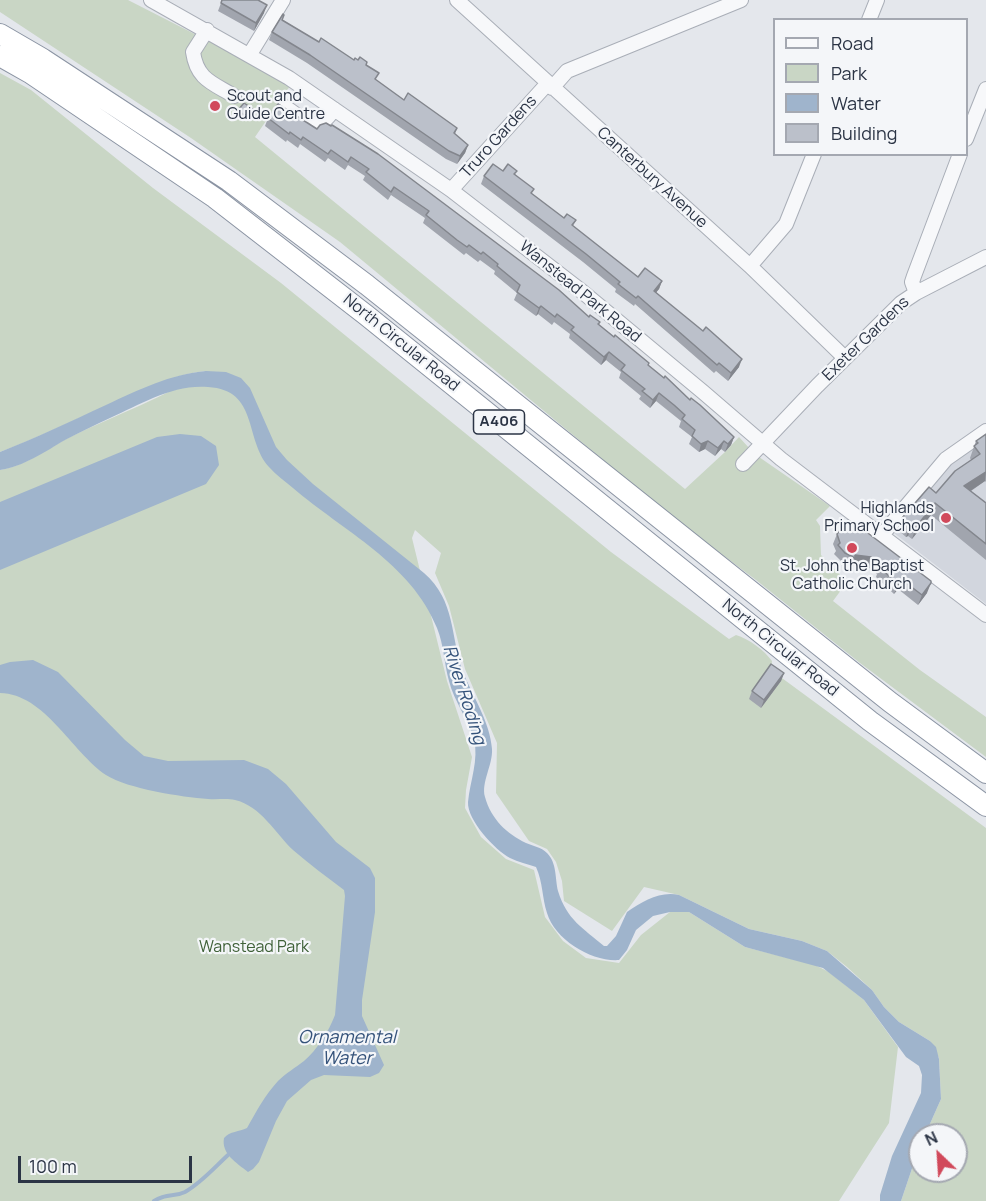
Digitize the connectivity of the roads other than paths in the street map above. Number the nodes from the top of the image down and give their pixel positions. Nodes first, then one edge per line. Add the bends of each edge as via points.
1 (152, 0) edge
2 (283, 0) edge
3 (457, 0) edge
4 (741, 0) edge
5 (877, 0) edge
6 (870, 18) edge
7 (207, 30) junction
8 (0, 34) edge
9 (250, 54) junction
10 (0, 56) edge
11 (550, 85) junction
12 (986, 89) edge
13 (234, 96) dead end
14 (285, 107) edge
15 (334, 109) junction
16 (968, 134) edge
17 (813, 156) edge
18 (959, 156) edge
19 (451, 190) junction
20 (986, 257) edge
21 (750, 266) junction
22 (915, 293) junction
23 (844, 358) junction
24 (986, 431) edge
25 (763, 444) junction
26 (743, 464) dead end
27 (882, 535) junction
28 (986, 615) edge
29 (986, 772) edge
30 (986, 806) edge

1 - 7 street, Wanstead Park Road
2 - 9 street
3 - 11 street, Canterbury Avenue
4 - 11 street, Truro Gardens via 567,71
5 - 6 street
7 - 9 street, Wanstead Park Road
7 - 13 street via 193,52 196,67 203,78
8 - 29 highway, North Circular Road / A406 via 229,182 339,264 890,702
9 - 15 street, Wanstead Park Road
10 - 30 highway, North Circular Road / A406 via 215,198 870,721
11 - 19 street, Truro Gardens
11 - 21 street, Canterbury Avenue
12 - 16 street
14 - 15 street via 311,124 320,125
15 - 19 street, Wanstead Park Road
17 - 21 street via 786,224
18 - 22 street via 912,282
19 - 25 street, Wanstead Park Road via 579,290
20 - 22 street, Exeter Gardens
21 - 23 street, Canterbury Avenue
22 - 23 street, Exeter Gardens
23 - 25 street, Exeter Gardens
24 - 27 street via 946,459
25 - 26 street, Exeter Gardens
25 - 27 street, Wanstead Park Road
27 - 28 street, Wanstead Park Road

